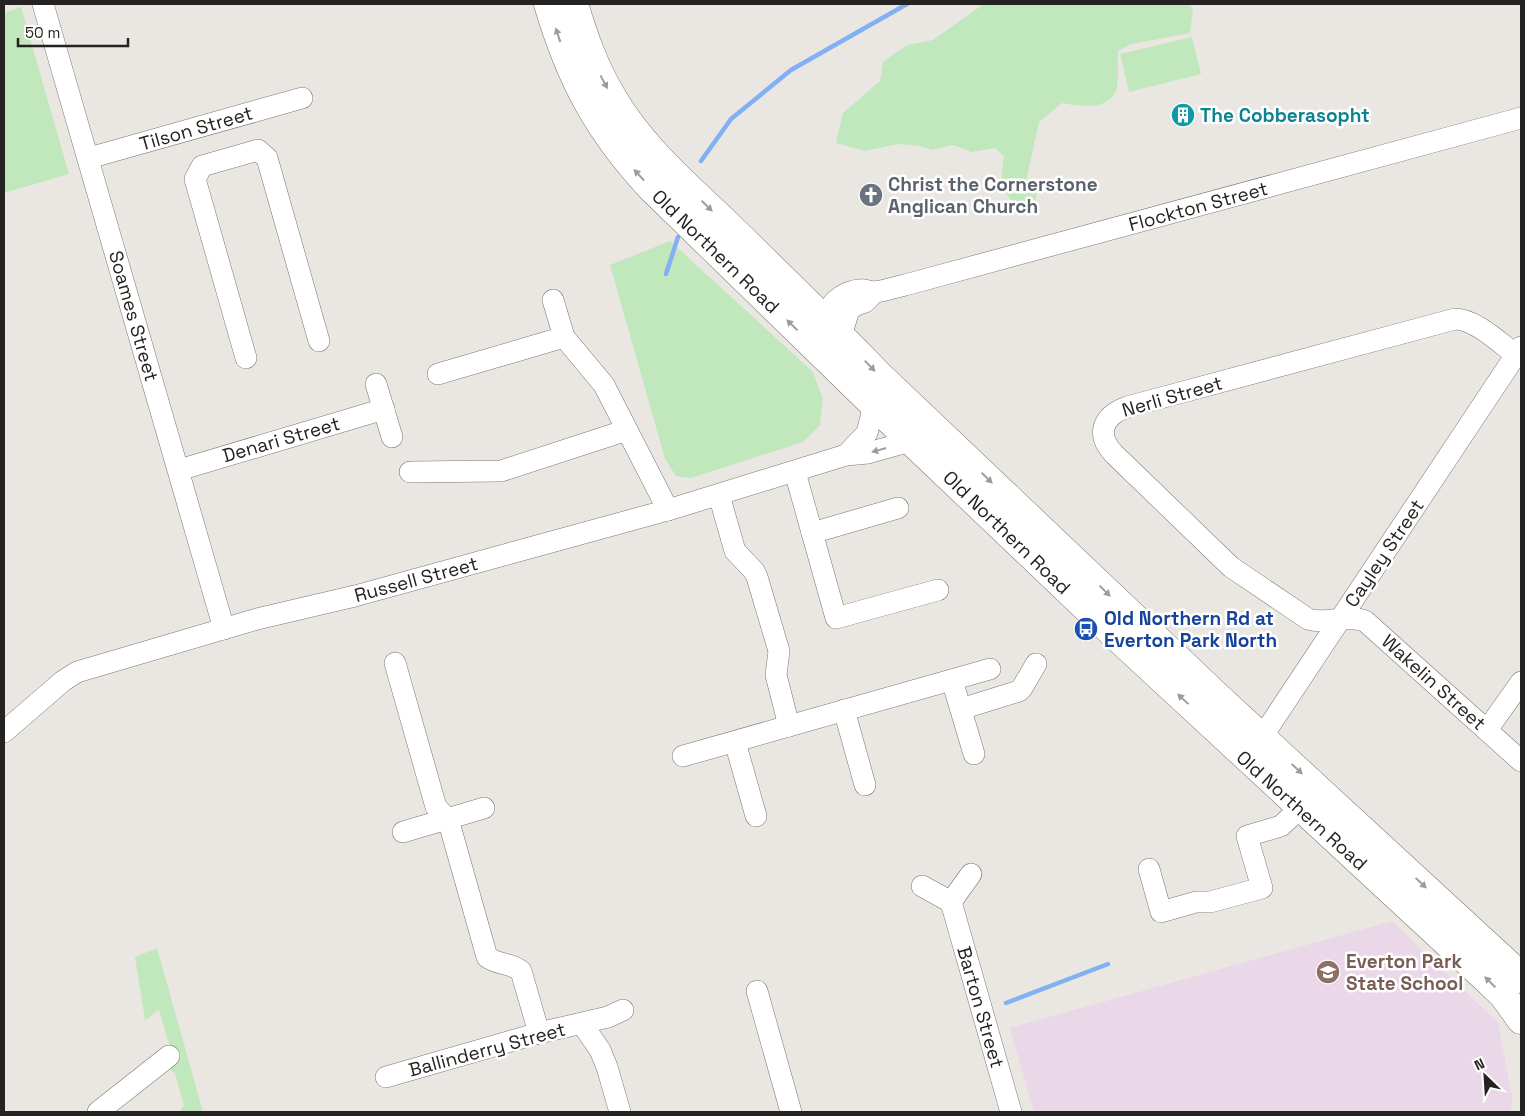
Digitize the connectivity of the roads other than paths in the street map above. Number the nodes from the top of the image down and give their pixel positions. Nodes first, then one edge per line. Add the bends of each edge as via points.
1 (43, 4) edge
2 (548, 4) edge
3 (574, 4) edge
4 (302, 98) dead end
5 (1521, 118) edge
6 (89, 158) junction
7 (553, 300) dead end
8 (832, 327) junction
9 (564, 337) junction
10 (319, 341) dead end
11 (1519, 351) edge
12 (246, 358) dead end
13 (827, 359) junction
14 (438, 374) dead end
15 (376, 384) dead end
16 (874, 404) junction
17 (384, 409) junction
18 (627, 430) junction
19 (392, 438) dead end
20 (911, 441) junction
21 (846, 455) junction
22 (178, 470) junction
23 (410, 472) dead end
24 (795, 472) junction
25 (719, 494) junction
26 (898, 508) dead end
27 (668, 510) junction
28 (812, 533) junction
29 (938, 590) dead end
30 (1340, 619) junction
31 (224, 629) junction
32 (395, 663) dead end
33 (1036, 664) dead end
34 (990, 669) dead end
35 (952, 680) junction
36 (1521, 682) edge
37 (1218, 697) junction
38 (961, 709) junction
39 (844, 710) junction
40 (789, 726) junction
41 (1211, 726) junction
42 (1487, 730) junction
43 (4, 732) edge
44 (734, 742) junction
45 (1252, 746) junction
46 (974, 754) dead end
47 (684, 756) dead end
48 (1521, 761) edge
49 (865, 784) dead end
50 (484, 808) dead end
51 (1300, 808) junction
52 (756, 816) dead end
53 (448, 818) junction
54 (403, 832) dead end
55 (1150, 869) dead end
56 (971, 874) dead end
57 (922, 886) dead end
58 (951, 902) junction
59 (1521, 979) edge
60 (756, 991) dead end
61 (623, 1010) dead end
62 (1521, 1020) edge
63 (582, 1024) junction
64 (539, 1033) junction
65 (169, 1056) dead end
66 (386, 1077) dead end
67 (98, 1112) edge
68 (620, 1112) edge
69 (791, 1112) edge
70 (1011, 1112) edge

1 - 6 street, Soames Street
13 -> 2 highway, Old Northern Road via 650,187 618,151 579,88
3 -> 8 highway, Old Northern Road via 603,81 642,139
4 - 6 street, Tilson Street
5 - 8 street, Flockton Street via 924,280 875,292 860,289 843,295 829,307
6 - 22 street, Soames Street
7 - 9 street
8 - 13 street via 821,332
8 -> 37 highway, Old Northern Road
9 - 14 street
9 - 18 street via 604,384
10 - 12 street via 266,158 258,150 202,166 195,179
11 - 30 street, Cayley Street
11 - 30 street, Nerli Street via 1466,320 1455,319 1127,407 1106,420 1103,435 1108,448 1231,567 1308,618 1317,621
13 - 16 highway, Old Northern Road
15 - 17 street
16 - 20 highway, Old Northern Road
16 - 21 street, Russell Street via 867,433
17 - 19 street
17 - 22 street, Denari Street
18 - 23 street via 501,472
18 - 27 street
20 -> 21 street, Russell Street via 868,453
41 -> 20 highway, Old Northern Road
21 - 24 street, Russell Street
22 - 31 street, Soames Street
24 - 25 street, Russell Street
24 - 28 street
25 - 27 street, Russell Street
25 - 40 street via 735,551 754,571 778,646 776,675
26 - 28 street
27 - 31 street, Russell Street
28 - 29 street via 836,618
30 - 42 street, Wakelin Street via 1365,621
30 - 45 street, Cayley Street
31 - 43 street, Russell Street via 77,672
32 - 53 street via 436,807
33 - 38 street via 1022,688 1014,693
34 - 35 street
35 - 38 street
35 - 39 street
36 - 42 street
37 - 41 highway via 1218,716
37 - 45 highway, Old Northern Road
38 - 46 street
39 - 40 street
39 - 49 street
40 - 44 street
41 - 45 highway, Old Northern Road
42 - 48 street, Wakelin Street
44 - 47 street
44 - 52 street
45 - 51 highway, Old Northern Road
45 -> 59 highway, Old Northern Road via 1508,964
50 - 53 street
51 - 55 street via 1281,826 1246,836 1262,888 1161,912
62 -> 51 highway, Old Northern Road via 1503,995
53 - 54 street
53 - 64 street via 487,956 521,971
56 - 58 street
57 - 58 street
58 - 70 street, Barton Street
60 - 69 street
61 - 63 street
63 - 64 street, Ballinderry Street
63 - 68 street, Ballinderry Street via 600,1050
64 - 66 street, Ballinderry Street
65 - 67 street

